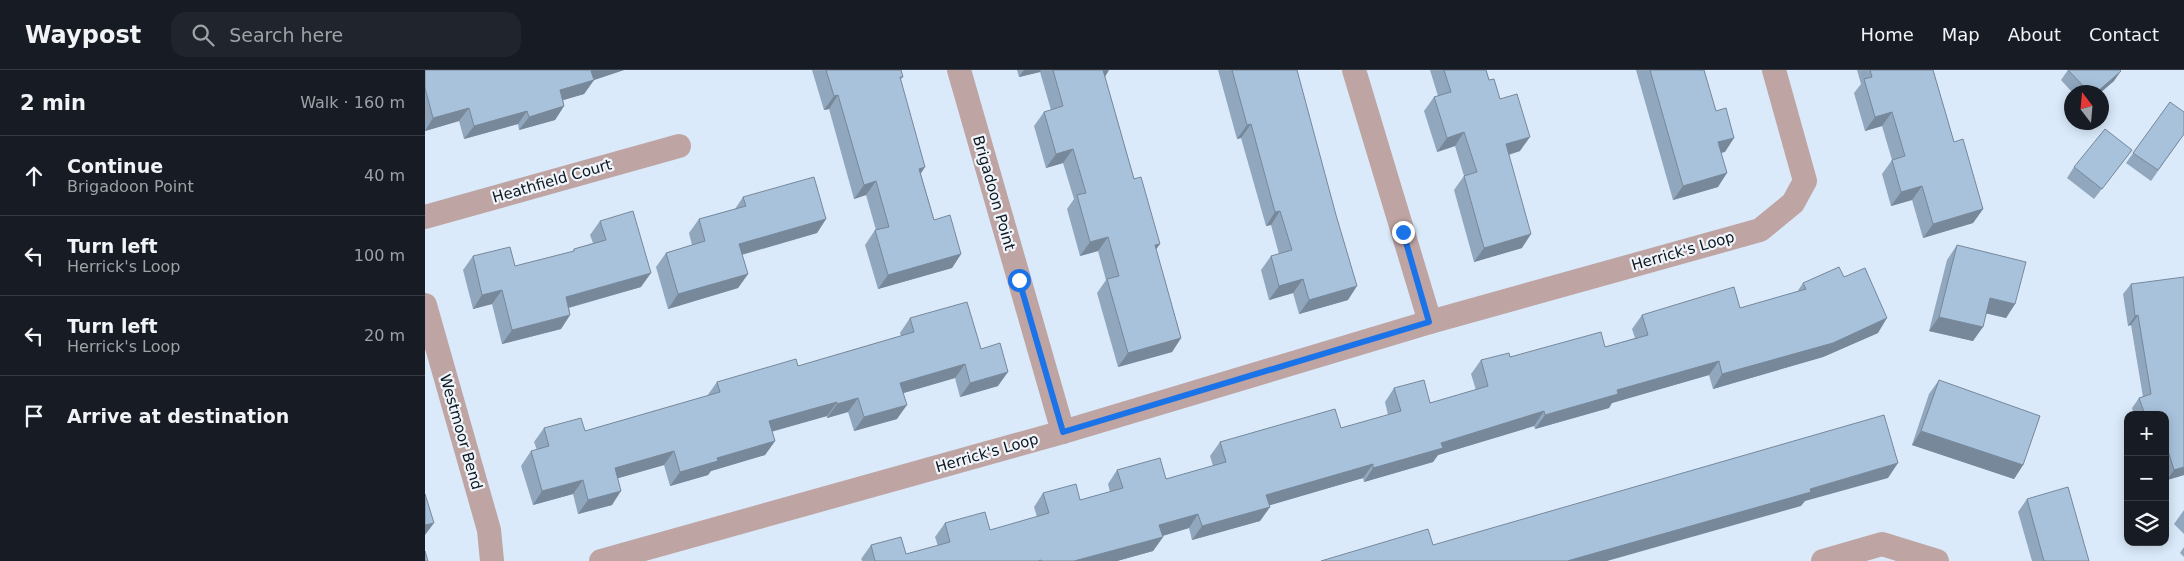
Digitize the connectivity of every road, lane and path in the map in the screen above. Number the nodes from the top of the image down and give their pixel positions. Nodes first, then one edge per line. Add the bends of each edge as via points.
1 (959, 70) edge
2 (1354, 70) edge
3 (1774, 70) edge
4 (679, 146) dead end
5 (425, 217) edge
6 (425, 304) edge
7 (1429, 322) junction
8 (1063, 432) junction
9 (492, 561) edge
10 (601, 561) edge
11 (1823, 561) edge
12 (1937, 561) edge

1 - 8 street, Brigadoon Point
2 - 7 street
3 - 7 street, Herrick's Loop via 1805,181 1793,203 1760,230
4 - 5 street, Heathfield Court
6 - 9 street, Westmoor Bend via 489,530
7 - 8 street, Herrick's Loop
8 - 10 street, Herrick's Loop
11 - 12 street via 1882,544

